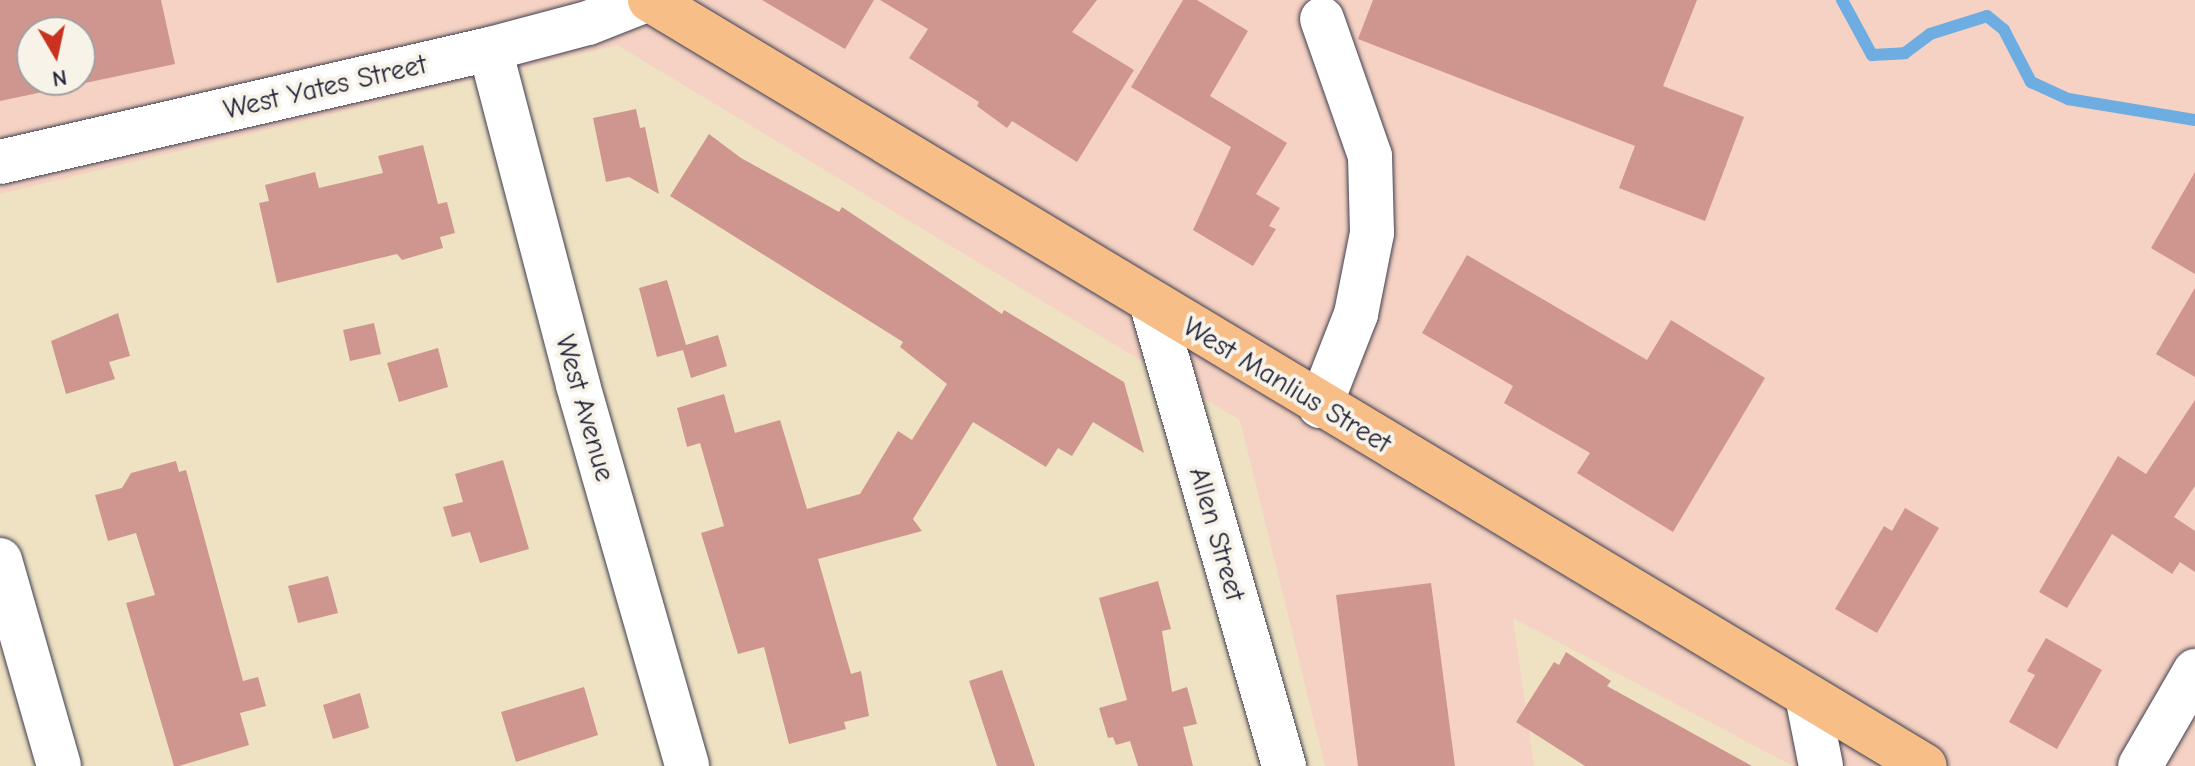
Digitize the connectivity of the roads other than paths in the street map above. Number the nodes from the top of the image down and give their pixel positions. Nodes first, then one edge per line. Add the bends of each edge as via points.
1 (648, 0) edge
2 (1322, 19) dead end
3 (490, 49) junction
4 (0, 162) edge
5 (1151, 302) junction
6 (1320, 406) junction
7 (0, 560) edge
8 (2195, 671) edge
9 (1807, 696) junction
10 (59, 766) edge
11 (687, 766) edge
12 (1284, 766) edge
13 (1821, 766) edge
14 (1925, 766) edge
15 (2140, 766) edge

1 - 3 street, West Yates Street via 588,23
1 - 5 main road, West Manlius Street
2 - 6 street via 1370,156 1372,233 1356,314
3 - 4 street, West Yates Street
3 - 11 street, West Avenue via 578,385
5 - 6 main road, West Manlius Street
5 - 12 street, Allen Street
6 - 9 main road, West Manlius Street
7 - 10 street
8 - 15 street
9 - 13 street
9 - 14 main road, West Manlius Street

